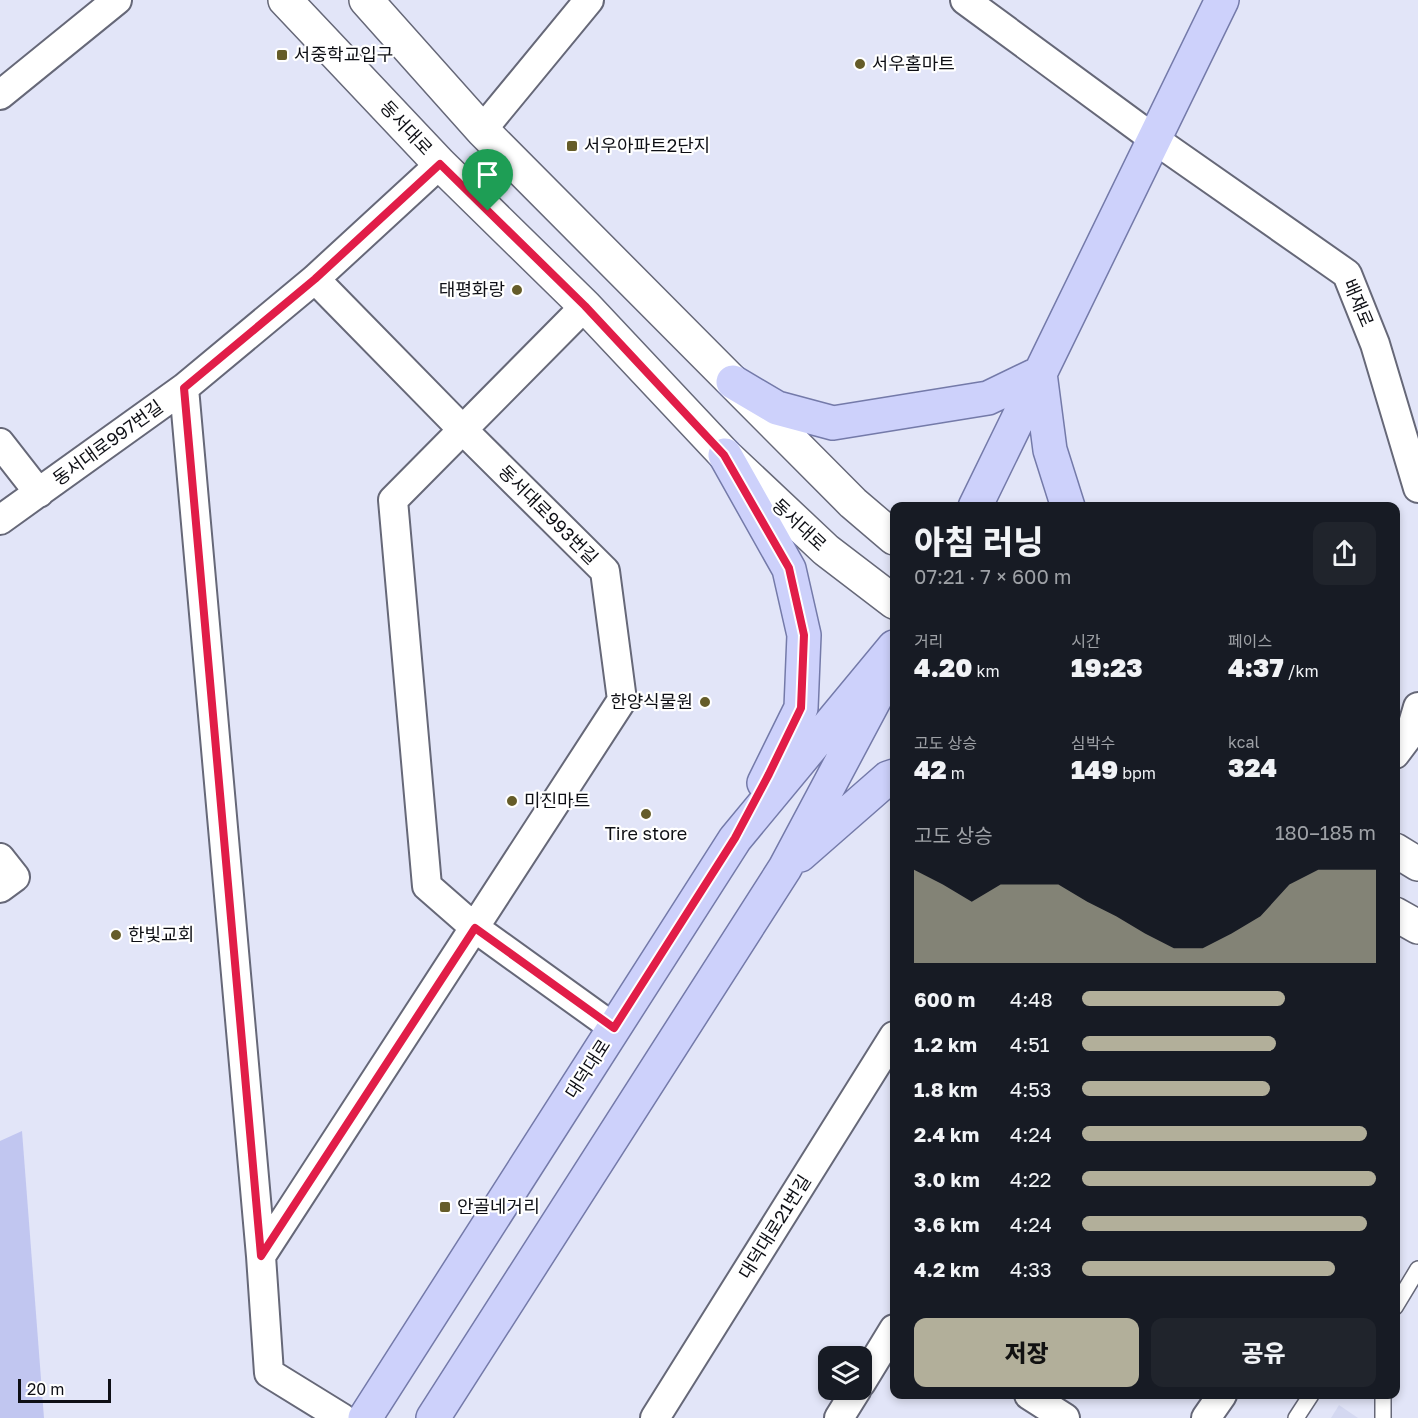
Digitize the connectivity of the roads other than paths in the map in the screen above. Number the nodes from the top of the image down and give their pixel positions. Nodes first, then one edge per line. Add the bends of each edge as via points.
1 (117, 0) edge
2 (285, 0) edge
3 (366, 0) edge
4 (589, 0) edge
5 (965, 0) edge
6 (1222, 0) edge
7 (0, 95) edge
8 (482, 130) junction
9 (1154, 139) junction
10 (440, 164) junction
11 (315, 279) junction
12 (585, 306) junction
13 (1040, 373) junction
14 (733, 382) junction
15 (184, 388) junction
16 (462, 429) junction
17 (0, 443) edge
18 (724, 455) junction
19 (1418, 488) edge
20 (39, 493) junction
21 (977, 502) edge
22 (1066, 502) edge
23 (0, 520) edge
24 (890, 535) edge
25 (890, 600) edge
26 (890, 652) edge
27 (890, 670) edge
28 (1418, 707) edge
29 (1400, 747) edge
30 (890, 777) edge
31 (735, 838) junction
32 (1400, 853) edge
33 (0, 858) edge
34 (1418, 864) edge
35 (784, 868) junction
36 (0, 888) edge
37 (1400, 917) edge
38 (1418, 927) edge
39 (475, 928) junction
40 (614, 1028) junction
41 (890, 1042) edge
42 (261, 1256) junction
43 (1418, 1269) edge
44 (1400, 1299) edge
45 (890, 1336) edge
46 (872, 1365) edge
47 (1219, 1399) edge
48 (1308, 1399) edge
49 (1383, 1399) edge
50 (850, 1400) edge
51 (1033, 1402) edge
52 (342, 1418) edge
53 (365, 1418) edge
54 (433, 1418) edge
55 (655, 1418) edge
56 (839, 1418) edge
57 (1065, 1418) edge
58 (1206, 1418) edge
59 (1296, 1418) edge
60 (1383, 1418) edge

1 - 7 street
2 - 10 street, 동서대로
3 - 8 street
4 - 8 street
5 - 9 street, 배재로
6 - 9 main road
8 - 14 street
9 - 13 main road
9 - 19 street, 배재로 via 1347,274 1375,344
10 - 11 street, 동서대로997번길
10 - 12 street, 동서대로
11 - 15 street, 동서대로997번길
11 - 16 street
12 - 16 street
12 - 18 street, 동서대로
13 - 14 main road via 988,398 833,423 777,408
13 - 21 main road
13 - 22 main road via 1050,450
14 - 24 street via 853,503
15 - 20 street, 동서대로997번길
15 - 42 street
16 - 39 street via 393,500 427,886
16 - 39 street, 동서대로993번길 via 605,571 622,700
17 - 20 street, 동서대로997번길
18 - 25 street, 동서대로 via 826,550
18 - 31 main road via 789,568 804,635 801,708
20 - 23 street, 동서대로997번길
26 - 31 main road, 대덕대로
27 - 35 main road
28 - 29 street via 1410,734
30 - 35 main road
31 - 40 main road, 대덕대로
32 - 34 street
33 - 36 street via 15,877
35 - 54 main road
37 - 38 street
39 - 40 street
39 - 42 street, 동서대로993번길
40 - 53 main road, 대덕대로
41 - 55 street, 대덕대로21번길
42 - 52 street via 269,1373
43 - 44 lane
45 - 46 street
47 - 58 street
48 - 59 lane
49 - 60 lane
50 - 56 street
51 - 57 street

